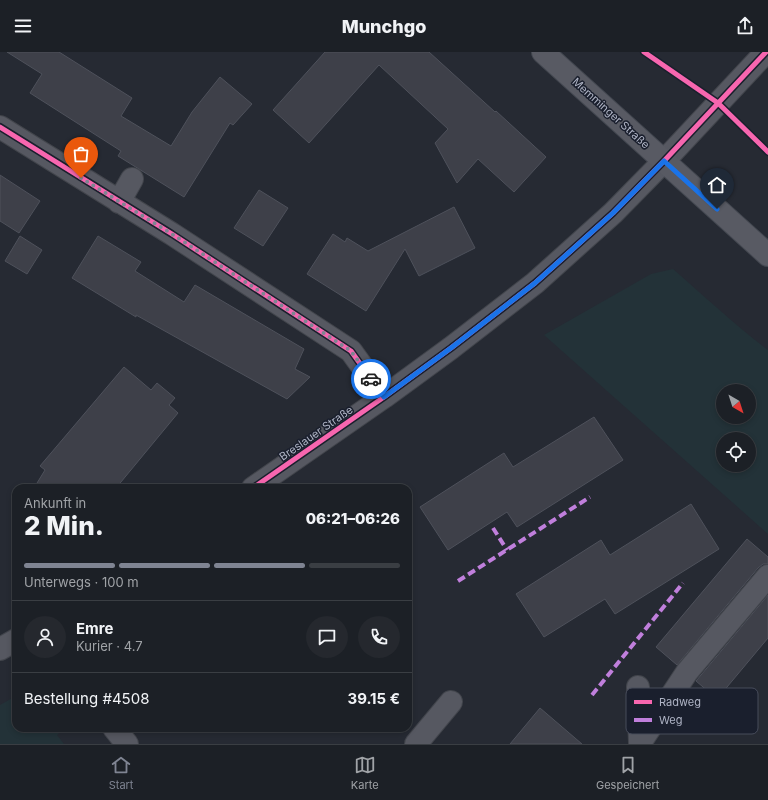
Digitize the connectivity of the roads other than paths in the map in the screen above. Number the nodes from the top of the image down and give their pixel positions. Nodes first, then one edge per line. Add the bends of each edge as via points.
1 (543, 52) edge
2 (766, 52) edge
3 (0, 127) edge
4 (664, 161) junction
5 (132, 180) dead end
6 (118, 202) junction
7 (768, 255) edge
8 (384, 397) junction
9 (259, 484) edge
10 (768, 576) edge
11 (12, 642) edge
12 (0, 649) edge
13 (677, 688) edge
14 (451, 702) dead end
15 (117, 732) edge
16 (640, 734) edge
17 (647, 734) edge
18 (127, 744) edge
19 (416, 744) edge
20 (640, 744) edge

1 - 4 main road, Memminger Straße
2 - 4 street, Breslauer Straße
3 - 6 street
4 - 7 main road, Memminger Straße
4 - 8 street, Breslauer Straße via 613,213 535,283
5 - 6 street
6 - 8 street via 172,234 351,351
8 - 9 street, Breslauer Straße
10 - 13 street via 687,672
11 - 12 street
14 - 19 street
15 - 18 street
16 - 20 street
17 - 20 street

